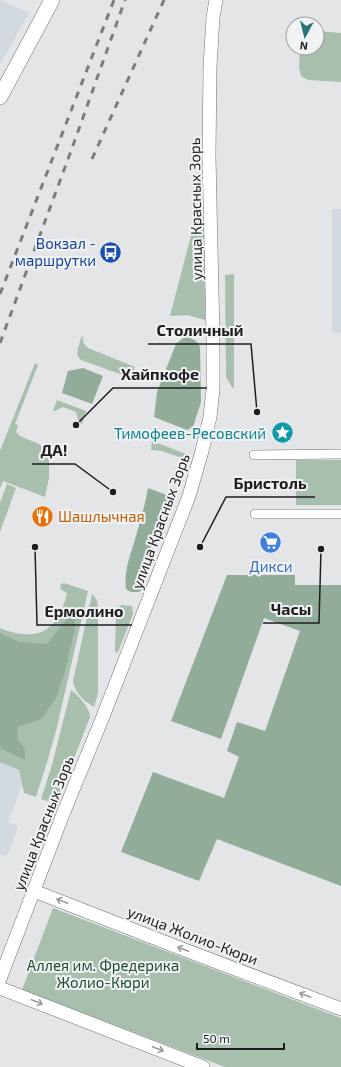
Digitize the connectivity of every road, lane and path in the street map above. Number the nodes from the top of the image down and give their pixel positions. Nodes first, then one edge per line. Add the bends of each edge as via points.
1 (52, 0) edge
2 (216, 0) edge
3 (0, 97) edge
4 (341, 454) edge
5 (254, 455) dead end
6 (255, 514) dead end
7 (341, 514) edge
8 (34, 891) junction
9 (0, 980) edge
10 (0, 988) edge
11 (341, 1009) edge
12 (203, 1067) edge

1 - 3 main road
2 - 8 street, улица Красных Зорь via 209,119 213,337 210,417 189,496
4 - 5 street
6 - 7 street
8 - 9 street, улица Красных Зорь
11 -> 8 street, улица Жолио-Кюри
10 -> 12 street

